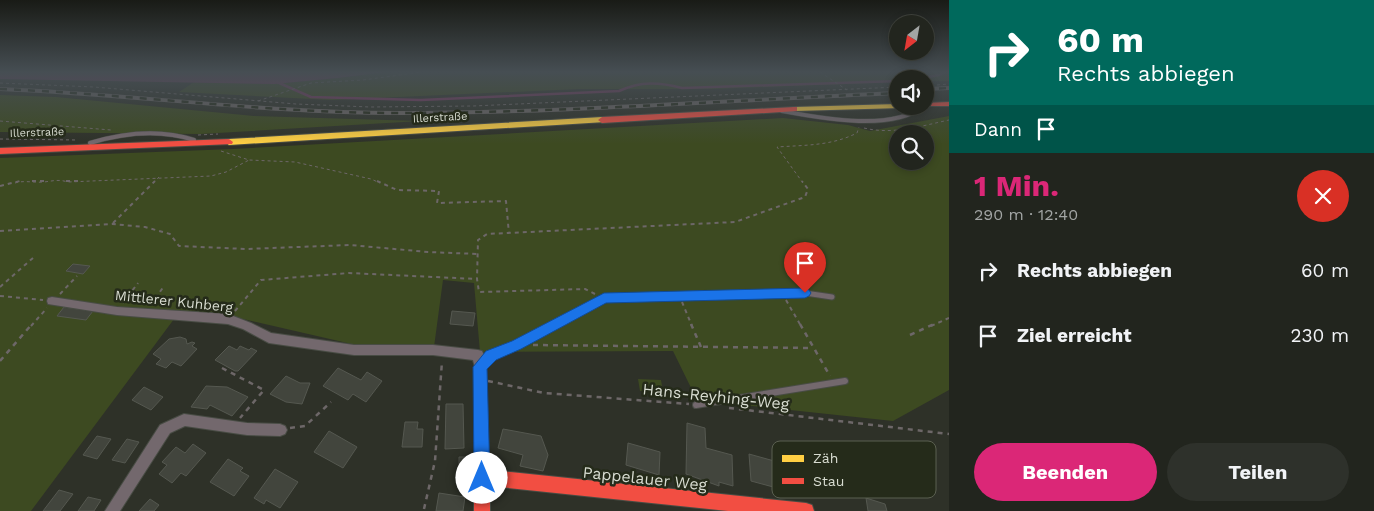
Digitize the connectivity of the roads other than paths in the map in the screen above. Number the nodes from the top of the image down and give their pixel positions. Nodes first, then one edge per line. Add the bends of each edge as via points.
1 (949, 104) edge
2 (934, 105) edge
3 (889, 106) edge
4 (774, 110) junction
5 (910, 115) edge
6 (194, 140) junction
7 (255, 140) junction
8 (90, 143) junction
9 (0, 146) edge
10 (0, 151) edge
11 (832, 297) dead end
12 (52, 302) road end
13 (480, 373) junction
14 (846, 381) dead end
15 (696, 404) road end
16 (280, 430) road end
17 (482, 478) junction
18 (112, 511) edge
19 (482, 511) edge
20 (806, 511) edge

1 - 2 main road
3 - 4 main road, Illerstraße
4 - 5 lane via 856,120 894,119
4 - 7 main road, Illerstraße
6 - 7 main road, Illerstraße
6 - 8 main road, Illerstraße
6 - 8 lane via 180,136 129,135
7 - 10 main road, Illerstraße
8 - 9 main road, Illerstraße
11 - 13 lane via 805,293 604,298 491,356
12 - 13 street, Mittlerer Kuhberg via 117,311 228,319 269,338 354,350 442,351 478,355
13 - 17 lane
14 - 15 lane
16 - 18 street via 184,420 165,429
17 - 19 main road
17 - 20 main road, Pappelauer Weg

